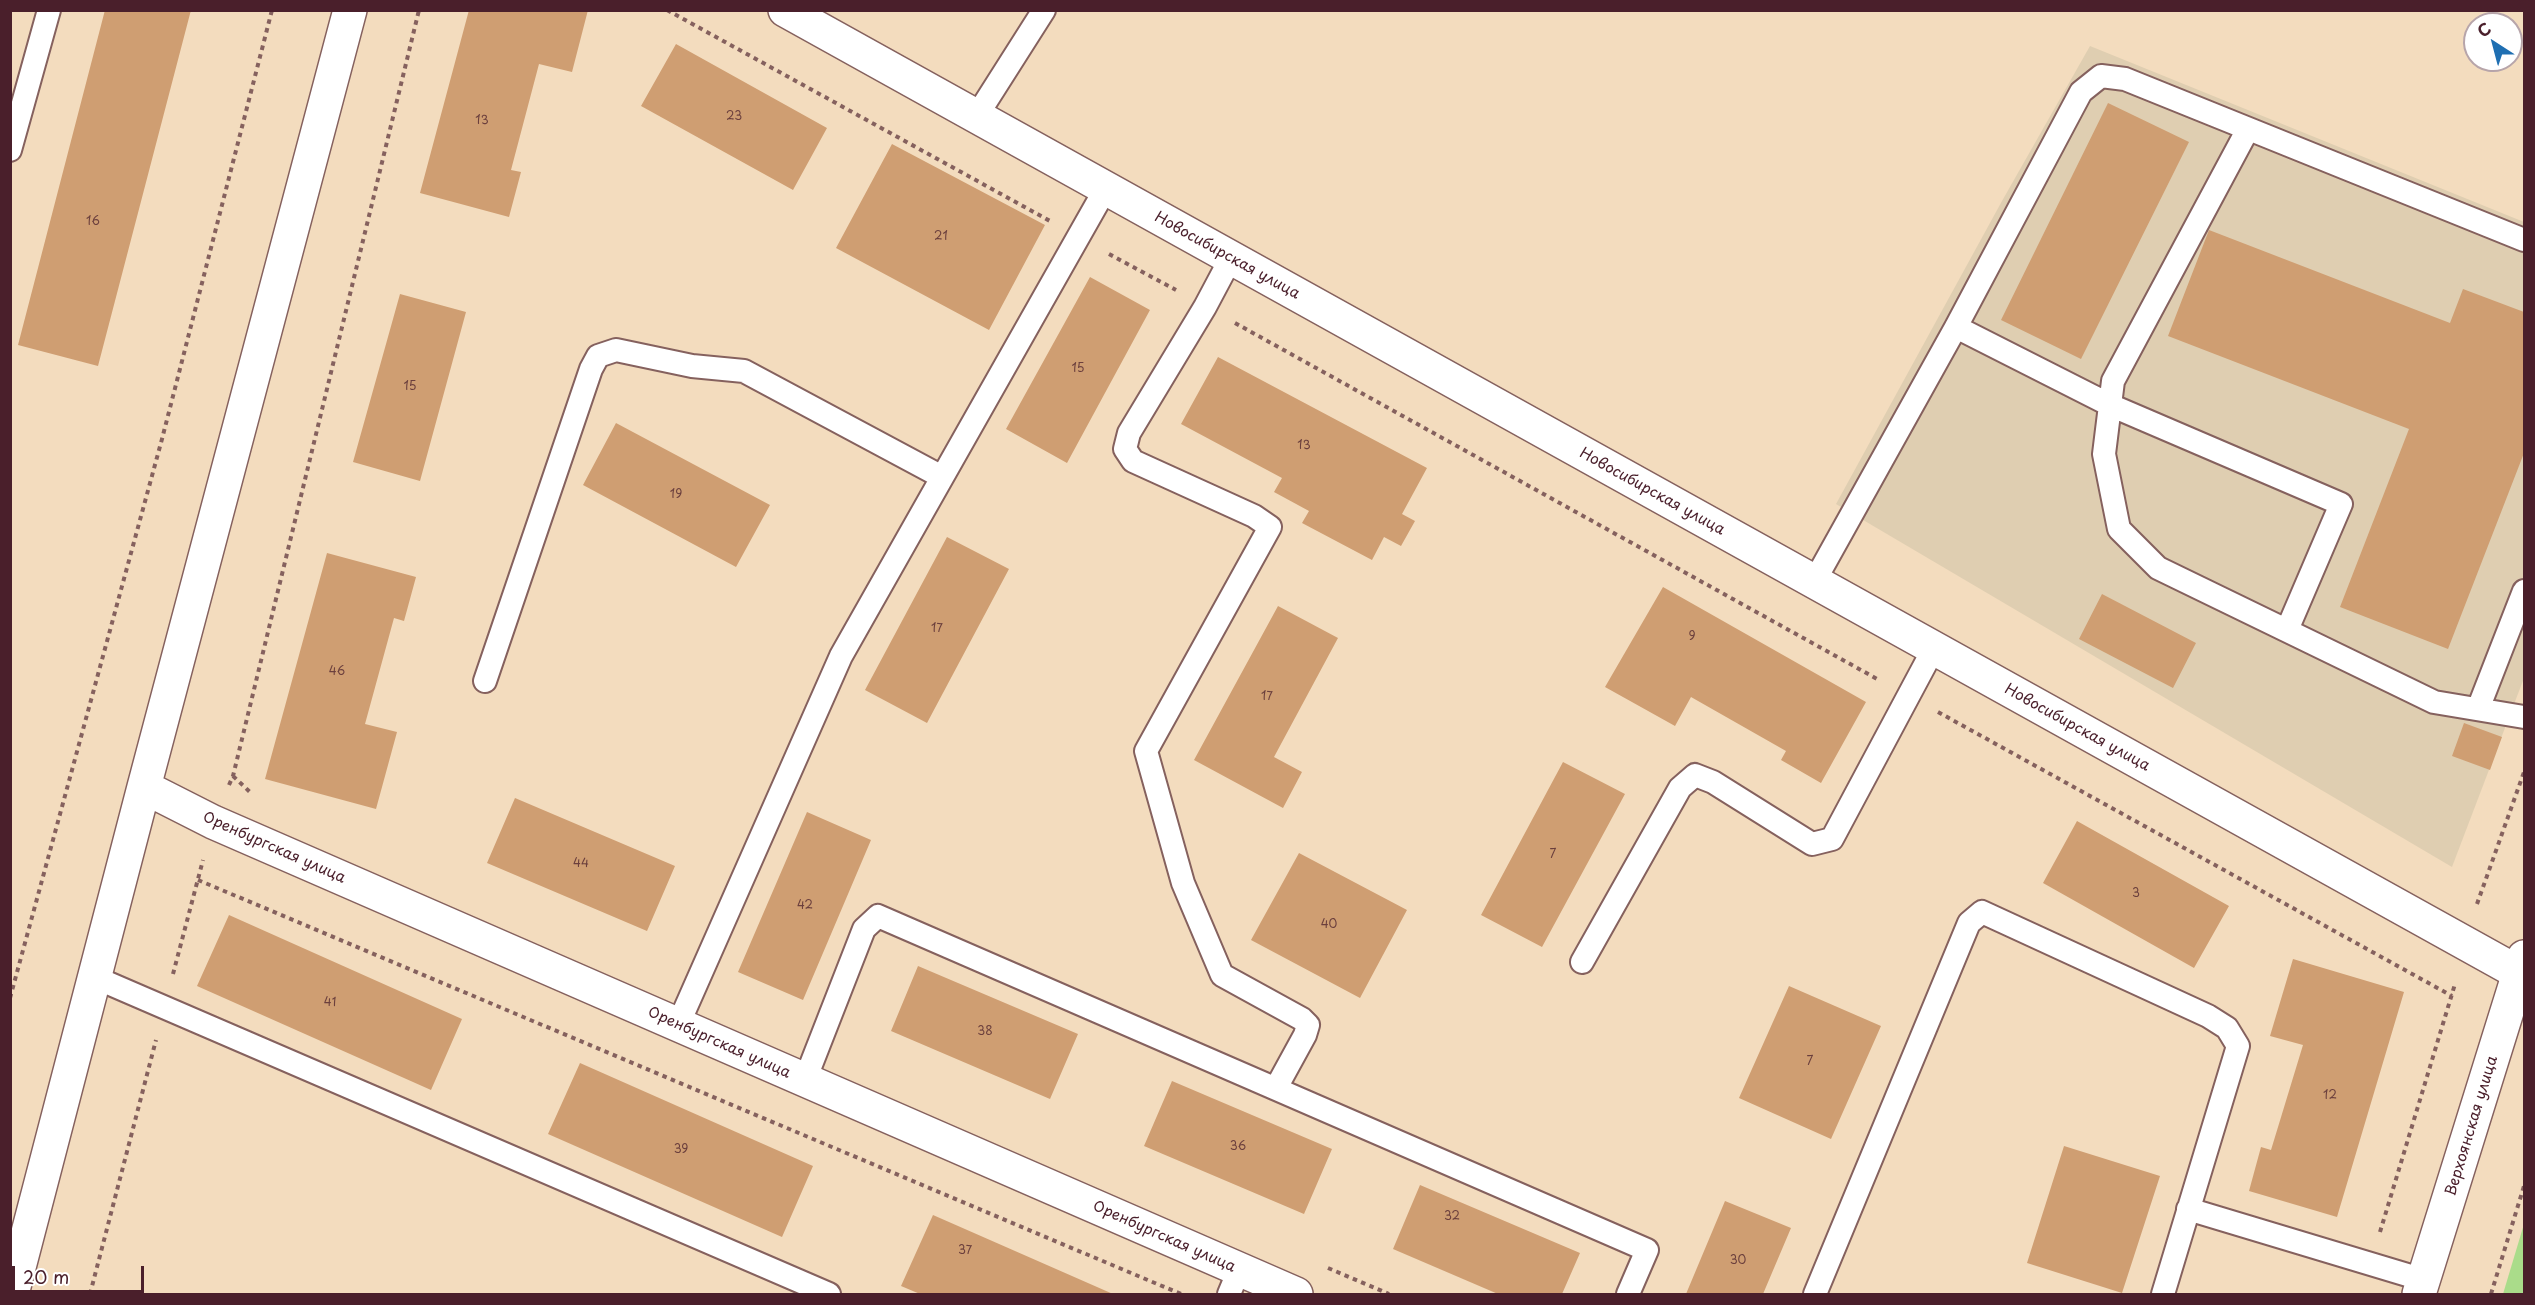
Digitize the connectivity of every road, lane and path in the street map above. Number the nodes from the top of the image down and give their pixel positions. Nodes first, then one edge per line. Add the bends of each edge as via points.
1 (49, 10) edge
2 (272, 10) edge
3 (350, 10) edge
4 (419, 10) edge
5 (668, 10) edge
6 (785, 10) edge
7 (1044, 10) edge
8 (976, 117) junction
9 (2248, 129) junction
10 (10, 150) edge
11 (1106, 189) junction
12 (1078, 237) junction
13 (2524, 240) edge
14 (1231, 258) junction
15 (1205, 306) junction
16 (1956, 327) junction
17 (2110, 405) junction
18 (942, 477) junction
19 (1814, 582) junction
20 (2524, 591) edge
21 (2287, 630) junction
22 (1934, 648) junction
23 (485, 681) dead end
24 (1909, 696) junction
25 (2478, 709) junction
26 (2524, 717) edge
27 (2524, 772) edge
28 (144, 787) junction
29 (213, 822) junction
30 (198, 880) junction
31 (2464, 942) junction
32 (1582, 962) dead end
33 (2522, 965) edge
34 (94, 977) junction
35 (2452, 996) junction
36 (10, 998) edge
37 (164, 1007) junction
38 (678, 1025) junction
39 (805, 1080) junction
40 (1276, 1088) junction
41 (2524, 1186) edge
42 (2188, 1209) junction
43 (2371, 1263) junction
44 (1234, 1282) edge
45 (2421, 1287) edge
46 (12, 1294) edge
47 (90, 1294) edge
48 (829, 1294) edge
49 (1181, 1294) edge
50 (1296, 1294) edge
51 (1628, 1294) edge
52 (1815, 1294) edge
53 (2163, 1294) edge
54 (2491, 1294) edge

1 - 10 lane
2 - 36 path via 162,439
3 - 28 street
4 - 29 path via 233,776
5 - 12 path
6 - 8 street, Новосибирская улица
7 - 8 lane
8 - 11 street, Новосибирская улица
9 - 13 lane
9 - 16 lane via 2125,79 2101,76 2081,92
9 - 17 lane via 2114,381
11 - 12 lane
11 - 14 street, Новосибирская улица
12 - 15 path
12 - 18 lane
14 - 15 lane
14 - 19 street, Новосибирская улица
15 - 24 path
15 - 40 lane via 1129,433 1125,448 1133,461 1270,527 1146,751 1183,883 1222,975 1308,1025
16 - 17 lane
16 - 19 lane
17 - 21 lane via 2104,454 2119,529 2158,568
17 - 21 lane via 2341,504
18 - 23 lane via 744,371 692,366 616,350 598,356
18 - 38 lane via 842,656
19 - 22 street, Новосибирская улица
20 - 25 lane
21 - 25 lane via 2434,702
22 - 24 lane
22 - 31 street, Новосибирская улица
24 - 32 lane via 1832,839 1812,844 1713,782 1695,776 1680,788
24 - 35 path
25 - 26 lane
27 - 31 path
28 - 29 street, Оренбургская улица
28 - 34 street
29 - 30 path
29 - 38 street, Оренбургская улица
30 - 37 path
30 - 49 path
31 - 33 street, Новосибирская улица
31 - 35 path
33 - 45 street, Верхоянская улица
34 - 37 lane
34 - 46 street
35 - 43 path
37 - 47 path
37 - 48 lane
38 - 39 street, Оренбургская улица
39 - 40 lane via 864,929 878,916
39 - 44 street, Оренбургская улица
40 - 51 lane via 1647,1250
41 - 54 path
42 - 43 lane
42 - 52 lane via 2238,1046 2227,1028 1982,912 1969,923
42 - 53 lane
43 - 45 lane
44 - 50 street, Оренбургская улица

